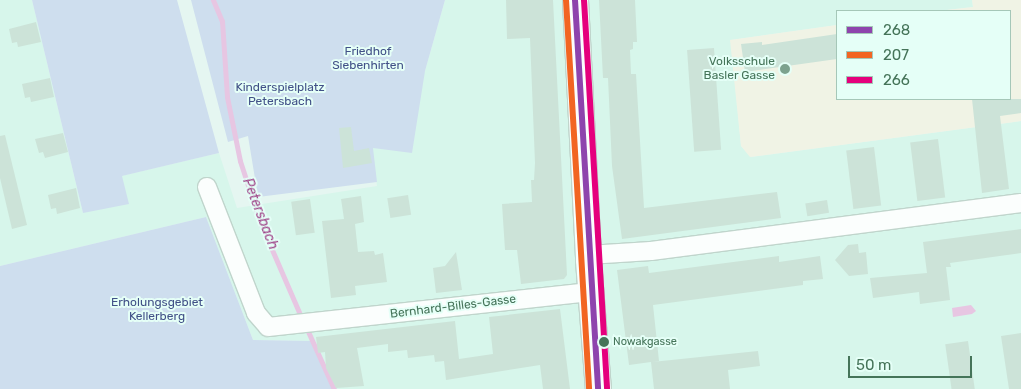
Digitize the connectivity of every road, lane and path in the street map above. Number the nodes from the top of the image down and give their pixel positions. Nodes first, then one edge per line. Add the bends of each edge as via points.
1 (575, 0) edge
2 (207, 187) dead end
3 (1021, 203) edge
4 (588, 256) junction
5 (590, 292) junction
6 (598, 389) edge

1 - 4 main road
2 - 5 street, Bernhard-Billes-Gasse via 256,313 268,327
3 - 4 street via 650,251
4 - 5 main road
5 - 6 main road

